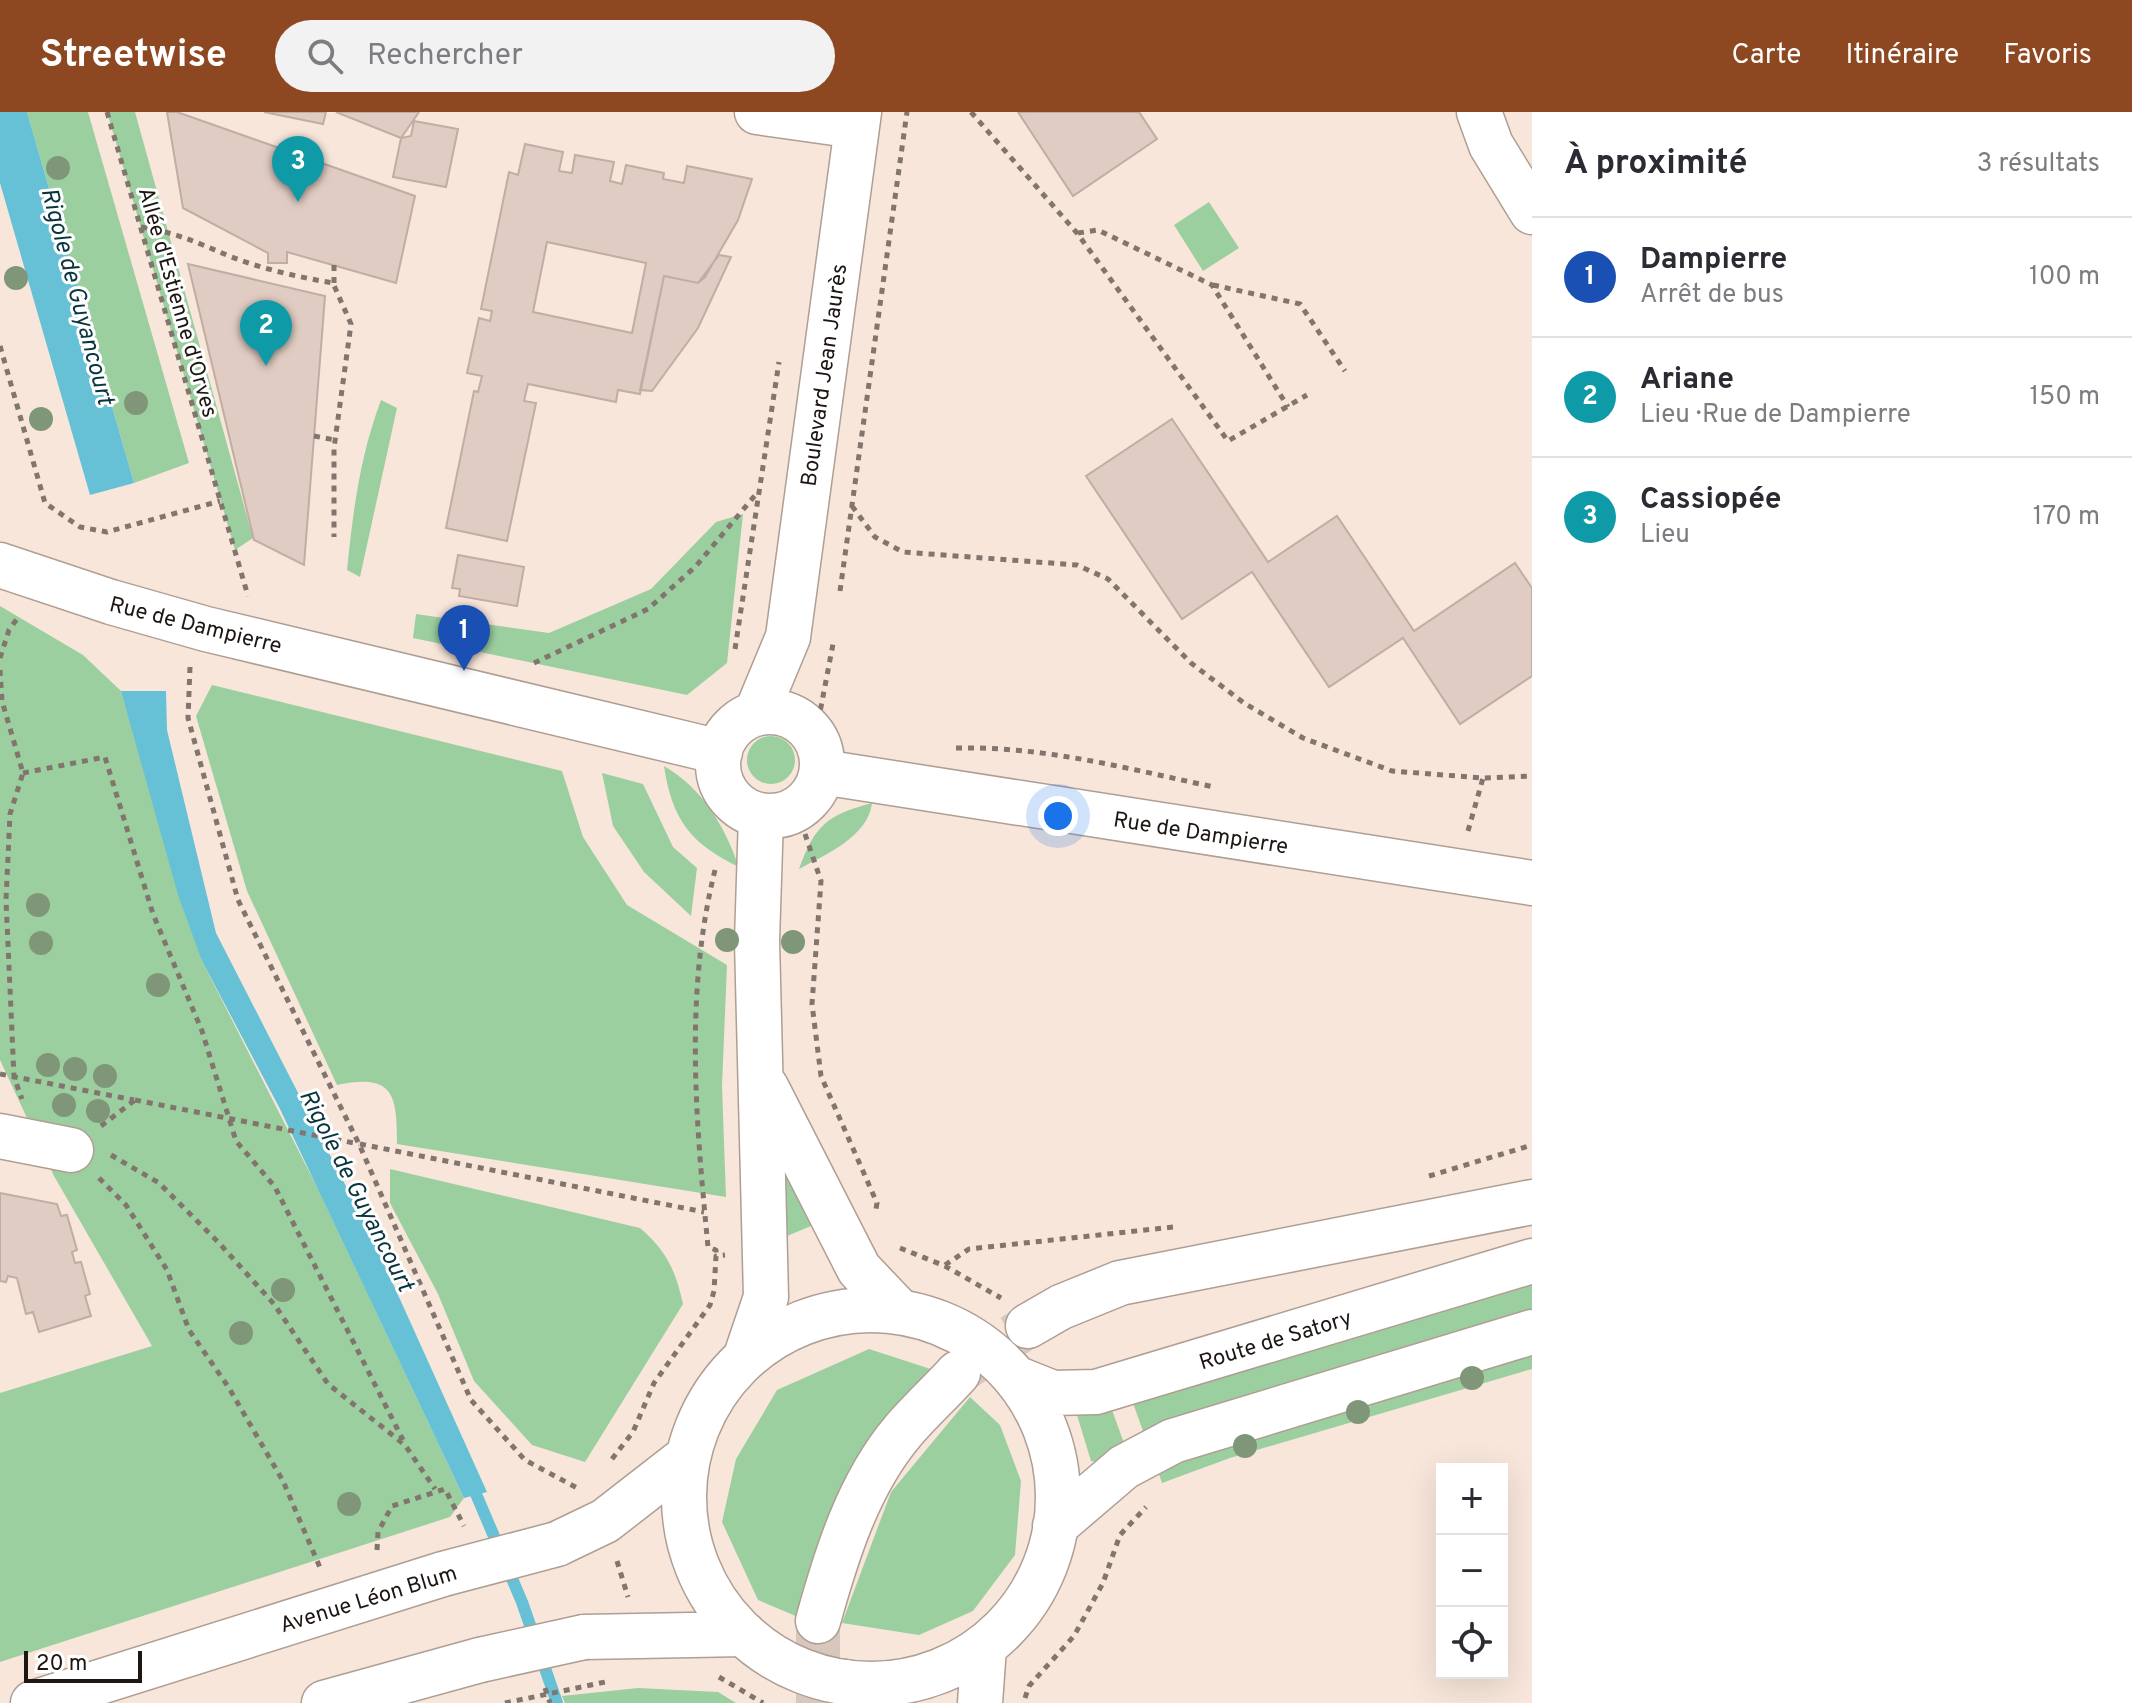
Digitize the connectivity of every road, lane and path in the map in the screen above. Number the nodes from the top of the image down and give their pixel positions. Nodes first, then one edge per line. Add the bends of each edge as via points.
1 (107, 112) edge
2 (757, 112) edge
3 (907, 112) edge
4 (971, 112) edge
5 (1479, 112) edge
6 (857, 119) edge
7 (1532, 212) edge
8 (141, 227) junction
9 (1077, 233) junction
10 (334, 265) dead end
11 (333, 283) junction
12 (1212, 285) junction
13 (0, 346) edge
14 (781, 349) dead end
15 (1345, 371) dead end
16 (1307, 395) dead end
17 (1288, 407) junction
18 (314, 436) dead end
19 (335, 440) junction
20 (768, 481) dead end
21 (759, 491) junction
22 (220, 501) junction
23 (852, 506) junction
24 (334, 537) dead end
25 (0, 565) edge
26 (0, 591) edge
27 (840, 595) dead end
28 (788, 637) junction
29 (833, 639) dead end
30 (255, 640) junction
31 (187, 650) junction
32 (733, 658) dead end
33 (524, 667) dead end
34 (0, 670) edge
35 (394, 675) junction
36 (756, 714) junction
37 (814, 745) junction
38 (951, 748) dead end
39 (720, 752) junction
40 (23, 773) junction
41 (1532, 776) edge
42 (1483, 778) junction
43 (1228, 791) dead end
44 (780, 812) junction
45 (1455, 829) dead end
46 (715, 866) dead end
47 (1532, 883) edge
48 (7, 926) junction
49 (0, 932) edge
50 (0, 1074) edge
51 (759, 1074) junction
52 (14, 1077) junction
53 (12, 1120) edge
54 (359, 1144) junction
55 (1532, 1145) edge
56 (90, 1152) junction
57 (1428, 1177) dead end
58 (1532, 1202) edge
59 (704, 1212) junction
60 (873, 1221) dead end
61 (1183, 1226) dead end
62 (716, 1256) dead end
63 (1532, 1261) edge
64 (988, 1288) dead end
65 (898, 1310) junction
66 (1028, 1326) tunnel mouth
67 (1532, 1332) edge
68 (746, 1356) junction
69 (958, 1373) tunnel mouth
70 (1018, 1379) junction
71 (405, 1445) junction
72 (686, 1458) junction
73 (1154, 1499) dead end
74 (592, 1505) junction
75 (1055, 1526) junction
76 (377, 1551) dead end
77 (321, 1572) dead end
78 (818, 1621) tunnel mouth
79 (744, 1634) junction
80 (640, 1636) junction
81 (984, 1647) junction
82 (716, 1675) dead end
83 (610, 1681) dead end
84 (854, 1693) edge
85 (33, 1703) edge
86 (324, 1703) edge
87 (505, 1703) edge
88 (763, 1703) edge
89 (980, 1703) edge
90 (1023, 1703) edge

1 - 8 path, Allée d'Estienne d'Orves
2 - 6 main road
3 - 23 path
4 - 9 path
5 - 7 main road via 1491,145
6 - 28 main road, Boulevard Jean Jaurès
8 - 11 path via 180,233 231,256
8 - 22 path, Allée d'Estienne d'Orves
9 - 12 path via 1098,230
9 - 17 path via 1228,441
10 - 11 path
11 - 19 path via 351,324
12 - 15 path via 1300,304
12 - 17 path
13 - 22 path via 45,503 80,527 107,532
14 - 21 path
16 - 17 path
18 - 19 path
19 - 24 path
20 - 21 path
21 - 32 path
21 - 33 path via 696,566 648,609
22 - 30 path, Allée d'Estienne d'Orves via 253,613
23 - 27 path
23 - 42 path via 875,537 903,552 1077,565 1108,579 1191,663 1303,738 1392,771
25 - 30 main road, Rue de Dampierre via 111,602
26 - 31 main road, Rue de Dampierre via 36,610 95,629
28 - 36 main road, Boulevard Jean Jaurès
28 - 37 main road, Boulevard Jean Jaurès
29 - 37 path
30 - 35 main road, Rue de Dampierre
31 - 35 main road, Rue de Dampierre via 243,662
31 - 54 path via 188,718 238,900
34 - 40 path via 2,701
35 - 39 main road, Rue de Dampierre
36 - 37 main road via 790,716
36 - 39 main road via 727,735
37 - 44 main road via 812,796
37 - 47 main road, Rue de Dampierre
38 - 43 path via 993,747 1080,758
39 - 44 main road via 722,783 731,799
40 - 48 path via 10,814
40 - 71 path via 105,757 153,914 202,1031 236,1141 275,1187
41 - 42 path
42 - 45 path via 1470,831
44 - 51 main road via 757,941
44 - 60 path via 821,881 812,1004 821,1076 877,1203
46 - 59 path via 704,914 693,1033
48 - 49 path
48 - 52 path
50 - 52 path
51 - 65 main road via 859,1269
51 - 68 main road via 766,1297
52 - 53 path
52 - 54 path, bridge
53 - 56 main road
54 - 59 path
54 - 74 path via 471,1400 525,1460
55 - 57 path
56 - 71 path via 159,1183 274,1304 328,1384
56 - 77 path via 167,1270 189,1330 283,1481
58 - 66 main road via 1131,1281 1070,1302
59 - 62 path via 708,1247
61 - 64 path via 969,1249 945,1266
63 - 70 main road, Route de Satory via 1096,1392 1053,1393
65 - 68 main road via 823,1318
65 - 70 main road via 961,1331
67 - 75 main road via 1173,1441 1124,1467
68 - 72 main road via 713,1397
69 - 78 main road via 901,1433 864,1493 836,1556
70 - 75 main road via 1051,1446
71 - 76 path via 435,1489 392,1506 378,1532
72 - 74 main road, Avenue Léon Blum
72 - 79 main road via 684,1508 694,1554 712,1595
73 - 90 path via 1120,1535 1103,1583 1074,1636 1029,1686
74 - 80 path
74 - 85 main road, Avenue Léon Blum, bridge via 557,1544 443,1574
75 - 81 main road via 1050,1552 1030,1595
79 - 80 main road
79 - 84 main road via 792,1667
80 - 86 main road, bridge via 584,1637
81 - 84 main road via 940,1672
81 - 89 main road
82 - 88 path
83 - 87 path, bridge

